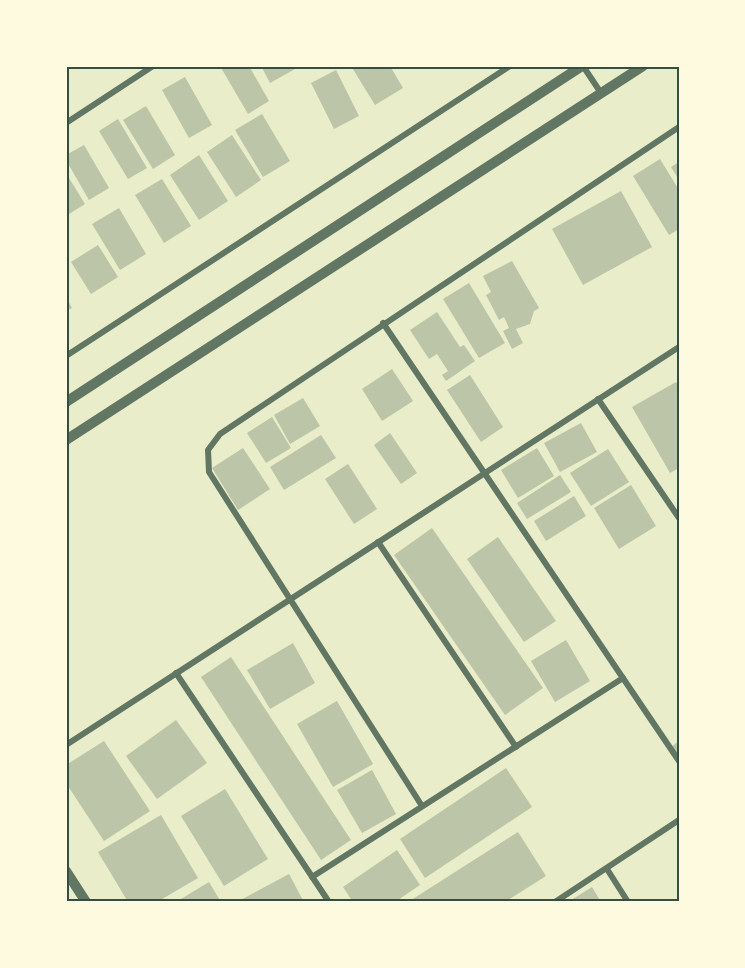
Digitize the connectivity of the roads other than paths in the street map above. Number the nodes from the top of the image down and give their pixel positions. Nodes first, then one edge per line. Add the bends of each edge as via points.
1 (153, 66) edge
2 (510, 66) edge
3 (582, 66) edge
4 (643, 66) edge
5 (601, 93) junction
6 (66, 123) edge
7 (679, 127) edge
8 (383, 323) junction
9 (679, 347) edge
10 (66, 357) edge
11 (598, 399) junction
12 (66, 402) edge
13 (66, 440) edge
14 (484, 473) junction
15 (679, 518) edge
16 (378, 542) junction
17 (290, 598) junction
18 (176, 673) junction
19 (623, 678) junction
20 (66, 745) edge
21 (516, 747) junction
22 (679, 761) edge
23 (422, 807) junction
24 (679, 820) edge
25 (607, 869) junction
26 (66, 871) edge
27 (312, 877) junction
28 (86, 902) edge
29 (329, 902) edge
30 (555, 902) edge
31 (628, 902) edge

1 - 6 street
2 - 10 street
3 - 5 street
3 - 12 street
4 - 5 street
5 - 13 street
7 - 8 street
8 - 14 street
8 - 17 street via 220,434 208,450 209,472
9 - 11 street
11 - 14 street
11 - 15 street
14 - 16 street
14 - 19 street
16 - 17 street
16 - 21 street
17 - 18 street
17 - 23 street
18 - 20 street
18 - 27 street
19 - 21 street
19 - 22 street
21 - 23 street
23 - 27 street
24 - 25 street
25 - 30 street
25 - 31 street
26 - 28 street
27 - 29 street

